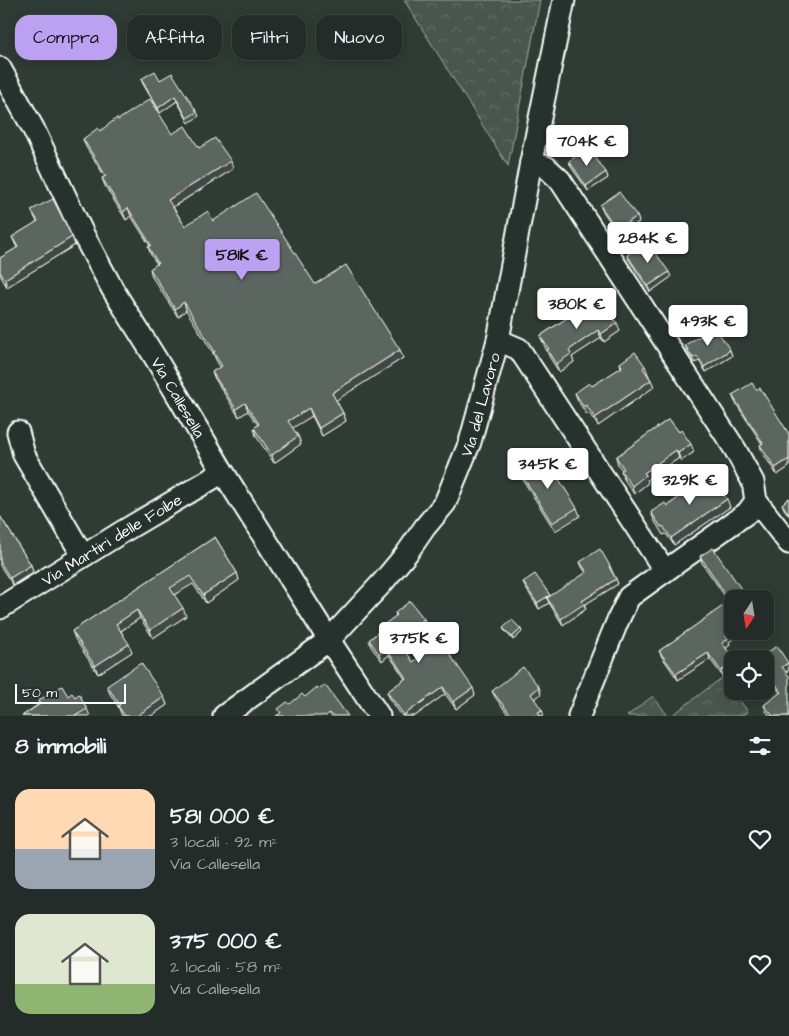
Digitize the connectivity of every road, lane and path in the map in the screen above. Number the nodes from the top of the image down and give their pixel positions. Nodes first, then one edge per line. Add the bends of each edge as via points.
1 (564, 0) edge
2 (0, 68) edge
3 (531, 162) junction
4 (498, 340) junction
5 (18, 432) dead end
6 (223, 472) junction
7 (756, 501) junction
8 (789, 543) edge
9 (83, 556) junction
10 (666, 571) junction
11 (0, 608) edge
12 (329, 640) junction
13 (224, 716) edge
14 (379, 716) edge
15 (579, 716) edge

1 - 3 street, Via del Lavoro
2 - 6 street, Via Callesella via 113,290
3 - 4 street, Via del Lavoro
3 - 7 street via 546,167 560,180 735,449 753,482
4 - 10 street via 519,349
4 - 12 street, Via del Lavoro via 470,442 445,503 382,583
5 - 9 street via 24,455
6 - 9 street, Via Martiri delle Foibe
6 - 12 street, Via Callesella
7 - 8 street
7 - 10 street via 747,513
9 - 11 street, Via Martiri delle Foibe
10 - 15 street via 629,597
12 - 13 street, Via del Lavoro
12 - 14 street, Via Callesella

